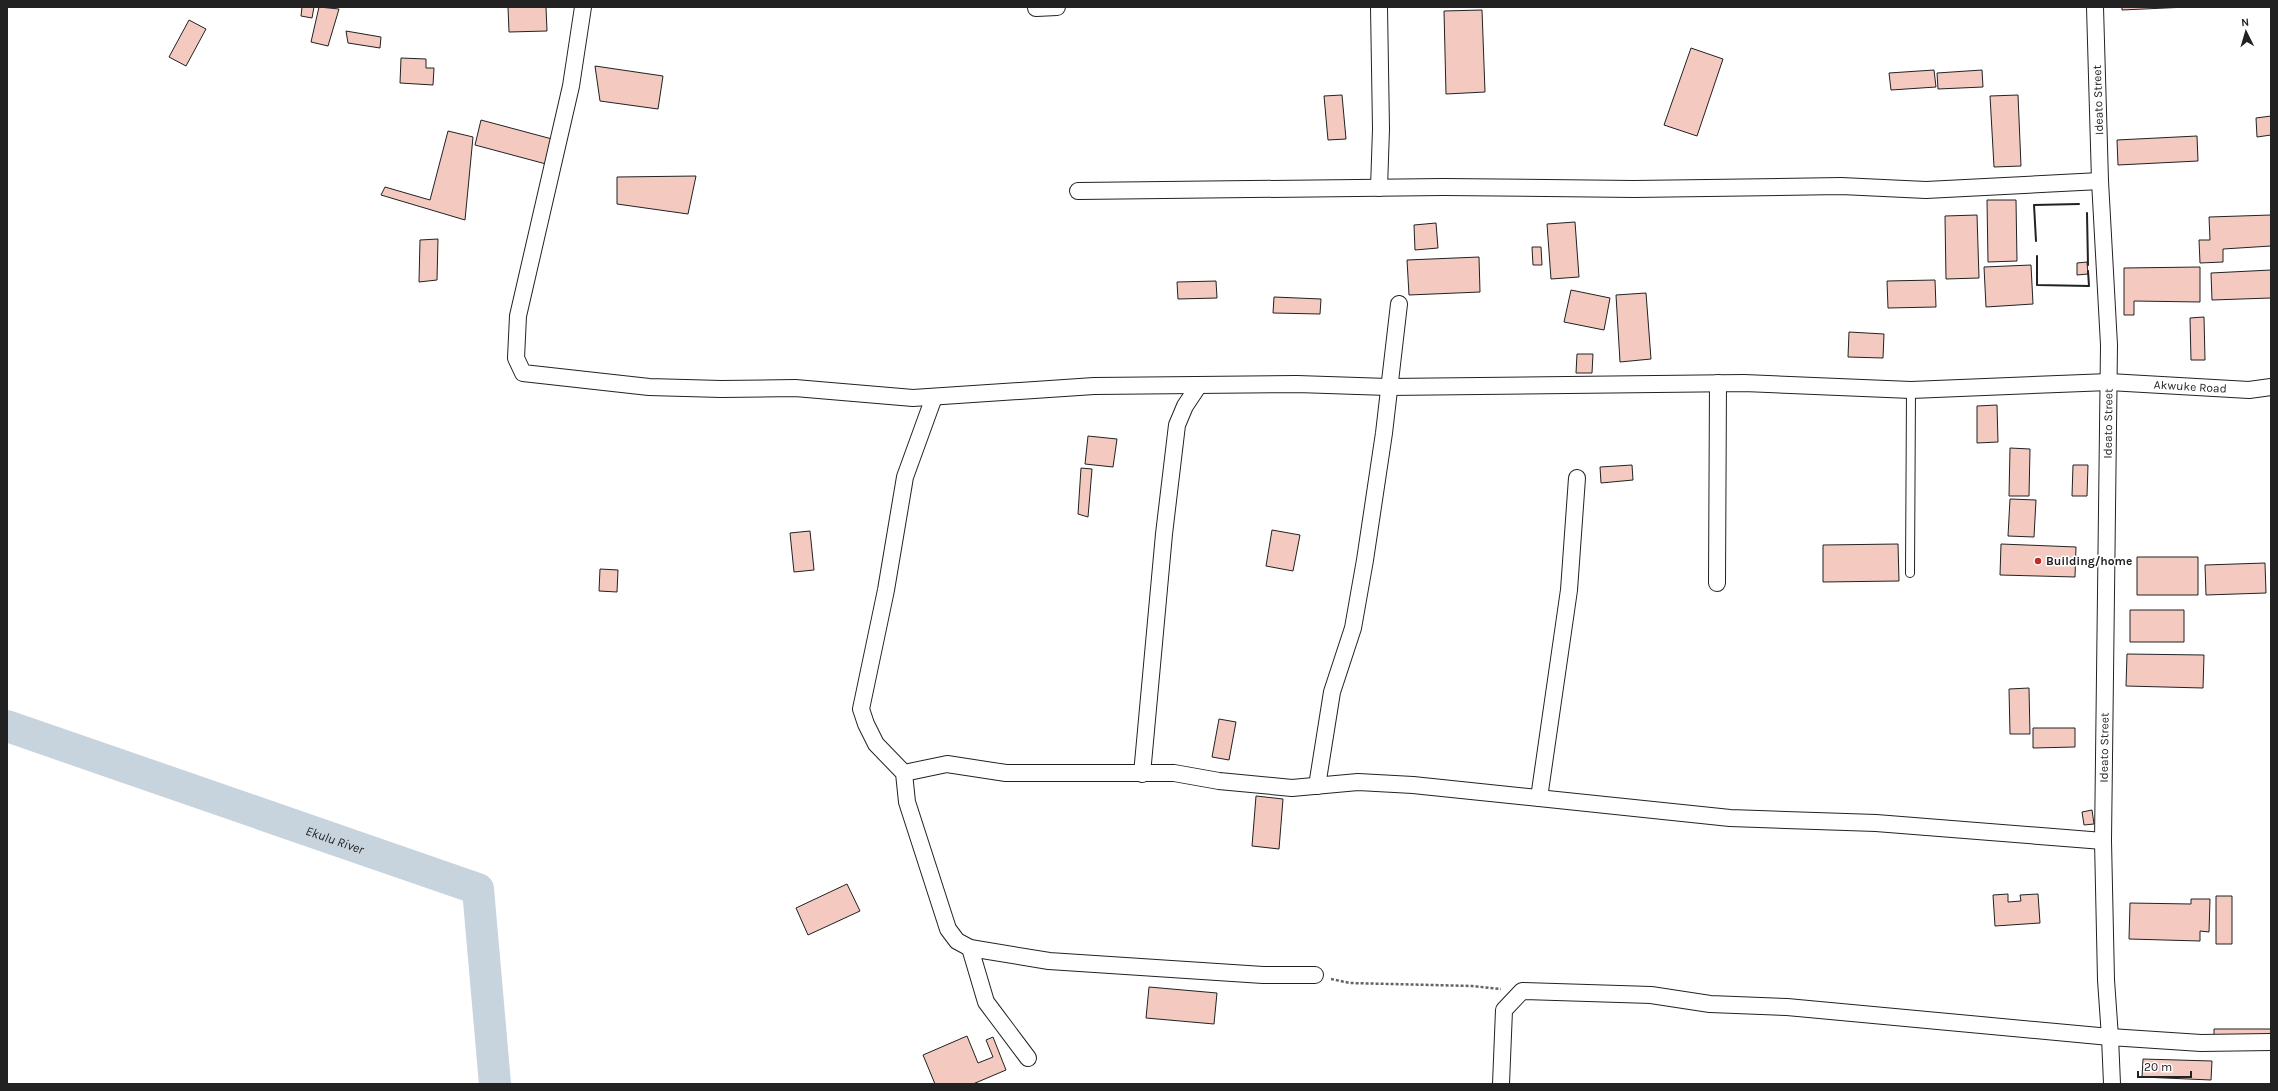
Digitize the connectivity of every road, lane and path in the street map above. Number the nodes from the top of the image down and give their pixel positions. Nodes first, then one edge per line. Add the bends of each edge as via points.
1 (583, 7) edge
2 (1057, 7) edge
3 (1379, 7) edge
4 (2095, 7) edge
5 (1036, 8) dead end
6 (2100, 181) junction
7 (1379, 188) junction
8 (1078, 191) dead end
9 (1399, 304) dead end
10 (2109, 382) junction
11 (1718, 383) junction
12 (1199, 385) junction
13 (1388, 387) junction
14 (2271, 387) edge
15 (1911, 390) junction
16 (934, 397) junction
17 (1577, 478) dead end
18 (1910, 573) dead end
19 (1717, 583) dead end
20 (904, 774) junction
21 (1142, 774) junction
22 (1318, 786) junction
23 (1539, 798) junction
24 (2103, 841) junction
25 (970, 948) junction
26 (1315, 975) joint
27 (1522, 991) junction
28 (2110, 1037) junction
29 (2271, 1042) edge
30 (1028, 1058) dead end
31 (1501, 1084) edge
32 (2112, 1084) edge

1 - 16 street, Akwuke Road via 571,86 518,316 516,358 523,373 649,387 795,388 913,398
2 - 5 street
3 - 7 street
4 - 6 street, Ideato Street
6 - 7 street via 1926,190 1841,186 1634,189
6 - 10 street, Ideato Street
7 - 8 street
9 - 13 street
10 - 14 street, Akwuke Road via 2249,390
10 - 15 street, Akwuke Road
10 - 24 street, Ideato Street
11 - 13 street, Akwuke Road
11 - 15 street, Akwuke Road
11 - 19 street
12 - 13 street, Akwuke Road via 1336,384
12 - 16 street, Akwuke Road via 1094,386
12 - 21 street via 1185,406 1177,426 1164,534
13 - 22 street via 1384,433 1365,560 1353,628 1332,692
15 - 18 lane
16 - 20 street via 905,477 886,590 861,709 876,744
17 - 23 street via 1569,590
20 - 21 street via 947,764 1006,773
20 - 25 street via 907,802 948,929 957,942
21 - 22 street via 1174,773 1219,781 1292,788
22 - 23 street via 1358,782
23 - 24 street via 1730,818 1876,823
24 - 28 street, Ideato Street
25 - 26 street via 1049,961 1263,975
25 - 30 street via 986,1002
26 - 27 path via 1350,983 1472,986
27 - 28 street via 1651,995 1710,1004 1787,1007
27 - 31 street via 1504,1010
28 - 29 street via 2193,1042
28 - 32 street, Ideato Street

